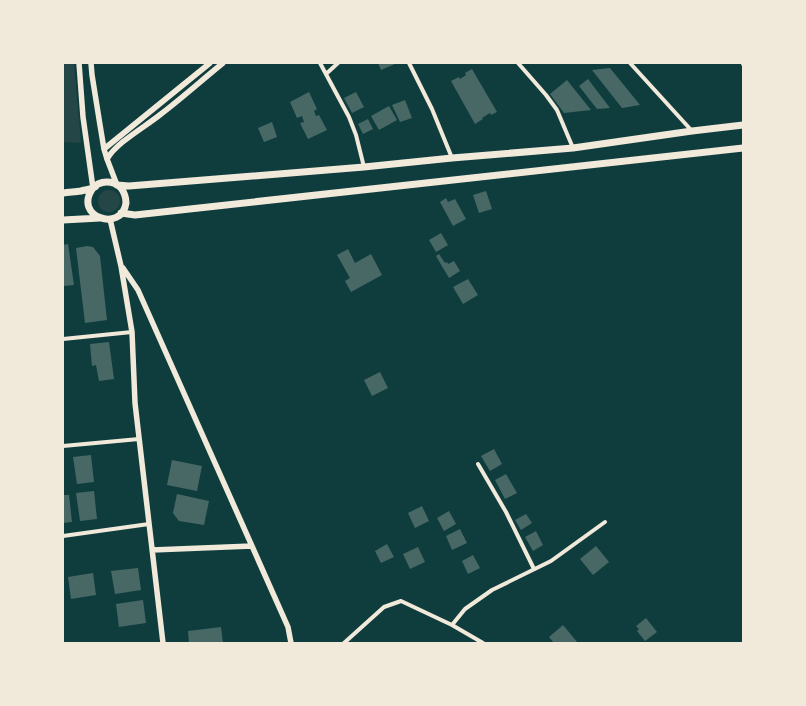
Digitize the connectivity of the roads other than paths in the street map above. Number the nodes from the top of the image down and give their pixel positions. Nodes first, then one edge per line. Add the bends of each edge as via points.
1 (79, 63) edge
2 (91, 63) edge
3 (210, 63) edge
4 (223, 63) edge
5 (320, 63) edge
6 (338, 63) edge
7 (409, 63) edge
8 (518, 63) edge
9 (630, 63) edge
10 (326, 74) junction
11 (743, 125) edge
12 (692, 131) junction
13 (573, 148) junction
14 (743, 148) edge
15 (104, 149) junction
16 (452, 158) junction
17 (107, 159) junction
18 (364, 167) junction
19 (117, 185) junction
20 (93, 188) junction
21 (63, 193) edge
22 (121, 213) junction
23 (100, 218) junction
24 (110, 219) junction
25 (63, 220) edge
26 (121, 266) junction
27 (132, 332) junction
28 (63, 339) edge
29 (139, 439) junction
30 (63, 446) edge
31 (478, 464) dead end
32 (605, 522) dead end
33 (149, 524) junction
34 (63, 536) edge
35 (252, 546) junction
36 (152, 550) junction
37 (534, 569) junction
38 (452, 626) junction
39 (163, 643) edge
40 (291, 643) edge
41 (344, 643) edge
42 (483, 643) edge

1 - 20 street via 83,117
2 - 15 street
3 - 15 street
4 - 17 street via 118,146
5 - 10 street
6 - 10 street
7 - 16 street
8 - 13 street via 557,110
9 - 12 street
10 - 18 street via 349,117
11 - 12 highway
12 - 13 highway
13 - 16 highway
14 - 22 highway via 143,214
15 - 17 street
16 - 18 highway
17 - 19 street
18 - 19 highway
19 - 20 highway via 104,182
19 - 22 highway via 126,198
20 - 21 highway
20 - 23 highway via 88,197 89,207 95,216
22 - 24 highway
23 - 24 highway
23 - 25 highway
24 - 26 street
26 - 27 street
26 - 35 street via 138,290
27 - 28 street
27 - 29 street via 134,403
29 - 30 street
29 - 33 street
31 - 37 street via 506,512
32 - 37 street via 551,561
33 - 34 street
33 - 36 street
35 - 36 street
35 - 40 street via 288,627
36 - 39 street
37 - 38 street via 492,590 465,610
38 - 41 street via 401,601 384,607
38 - 42 street

